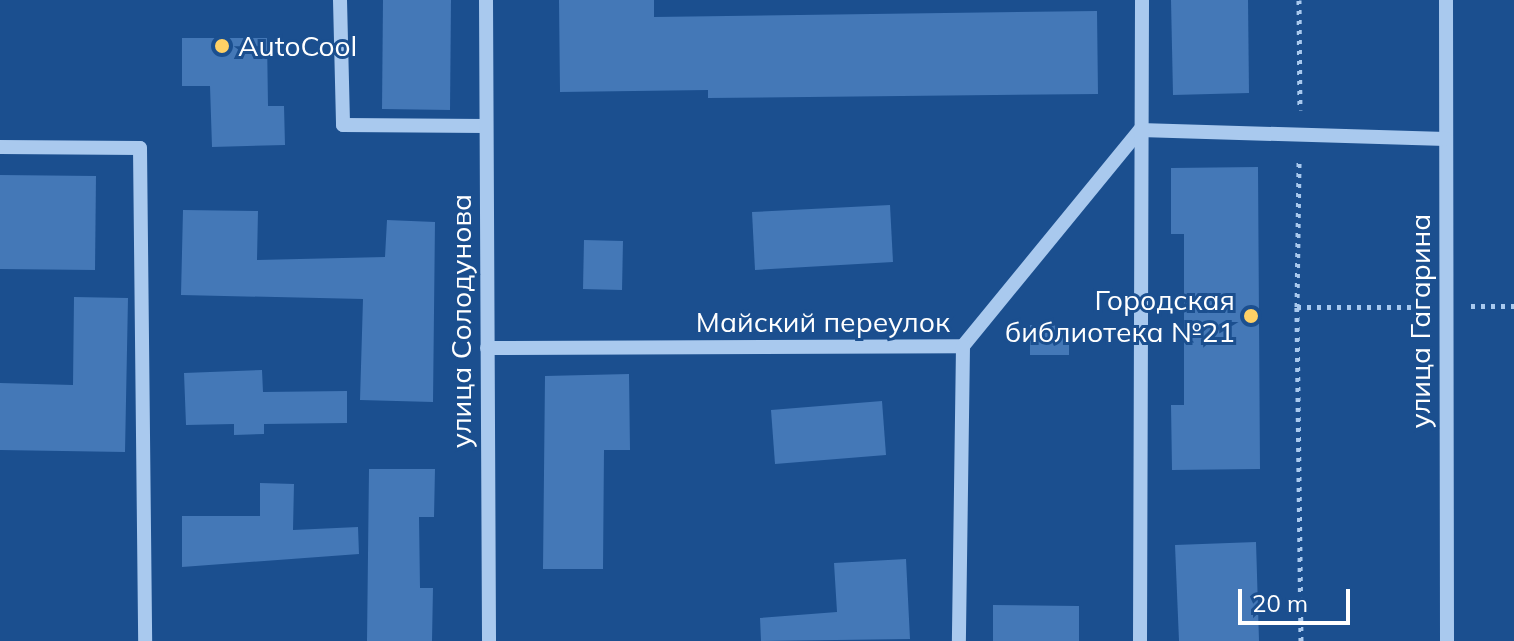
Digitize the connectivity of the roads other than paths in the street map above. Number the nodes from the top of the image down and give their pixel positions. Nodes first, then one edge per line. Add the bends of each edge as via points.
1 (340, 0) edge
2 (486, 0) edge
3 (1142, 0) edge
4 (1446, 0) edge
5 (486, 126) junction
6 (1140, 130) junction
7 (1446, 139) junction
8 (0, 147) edge
9 (963, 346) junction
10 (487, 348) junction
11 (145, 641) edge
12 (489, 641) edge
13 (959, 641) edge
14 (1140, 641) edge
15 (1447, 641) edge

1 - 5 street via 343,125
2 - 5 street, улица Солодунова
3 - 6 street
4 - 7 street, улица Гагарина
5 - 10 street, улица Солодунова
6 - 7 street
6 - 9 street
6 - 14 street
7 - 15 street, улица Гагарина
8 - 11 street via 140,148
9 - 10 street, Майский переулок
9 - 13 street, Майский переулок
10 - 12 street, улица Солодунова

